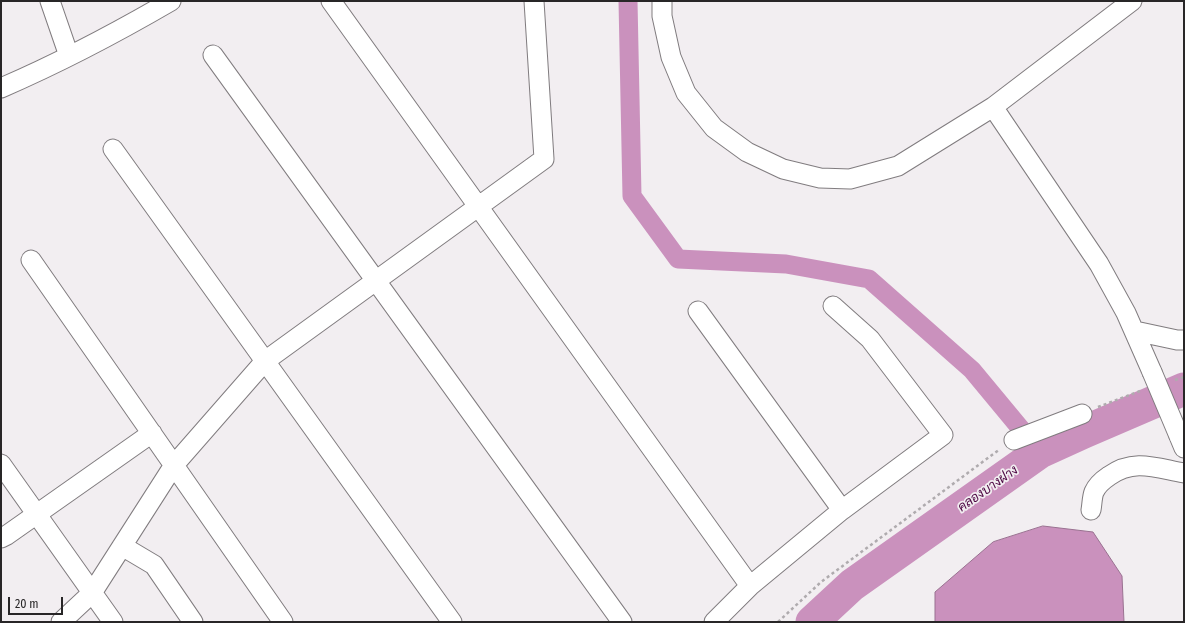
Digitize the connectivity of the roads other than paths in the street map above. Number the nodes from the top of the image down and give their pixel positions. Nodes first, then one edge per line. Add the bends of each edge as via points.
1 (50, 1) edge
2 (171, 1) edge
3 (331, 1) edge
4 (534, 1) edge
5 (662, 1) edge
6 (1132, 1) edge
7 (213, 55) dead end
8 (69, 56) junction
9 (1, 88) edge
10 (993, 107) junction
11 (113, 149) dead end
12 (478, 206) junction
13 (31, 260) dead end
14 (376, 281) junction
15 (833, 306) dead end
16 (698, 311) dead end
17 (1135, 331) junction
18 (1184, 340) edge
19 (265, 361) junction
20 (1082, 414) road end
21 (152, 433) junction
22 (1014, 440) road end
23 (1182, 442) edge
24 (1, 464) edge
25 (174, 466) junction
26 (1184, 473) edge
27 (842, 510) junction
28 (1091, 510) dead end
29 (37, 514) junction
30 (1, 538) edge
31 (122, 546) junction
32 (750, 586) junction
33 (92, 593) junction
34 (61, 622) edge
35 (113, 622) edge
36 (193, 622) edge
37 (284, 622) edge
38 (452, 622) edge
39 (622, 622) edge
40 (714, 622) edge

1 - 8 street
2 - 8 street
3 - 12 street
4 - 12 street via 544,159
5 - 10 street via 662,16 671,57 686,93 714,128 748,152 783,169 820,178 850,179 898,166
6 - 10 street
7 - 14 street
8 - 9 street
10 - 17 street via 1099,264
11 - 19 street
12 - 14 street
12 - 32 street
13 - 21 street
14 - 19 street
14 - 39 street
15 - 27 street via 870,339 943,435
16 - 27 street
17 - 18 street
17 - 23 street, bridge
19 - 25 street
19 - 38 street
20 - 22 street
21 - 25 street
21 - 29 street
24 - 29 street
25 - 31 street
25 - 37 street
26 - 28 street via 1143,465 1127,466 1101,481 1094,492
27 - 32 street
29 - 30 street
29 - 33 street
31 - 33 street
31 - 36 street via 154,565
32 - 40 street
33 - 34 street
33 - 35 street

